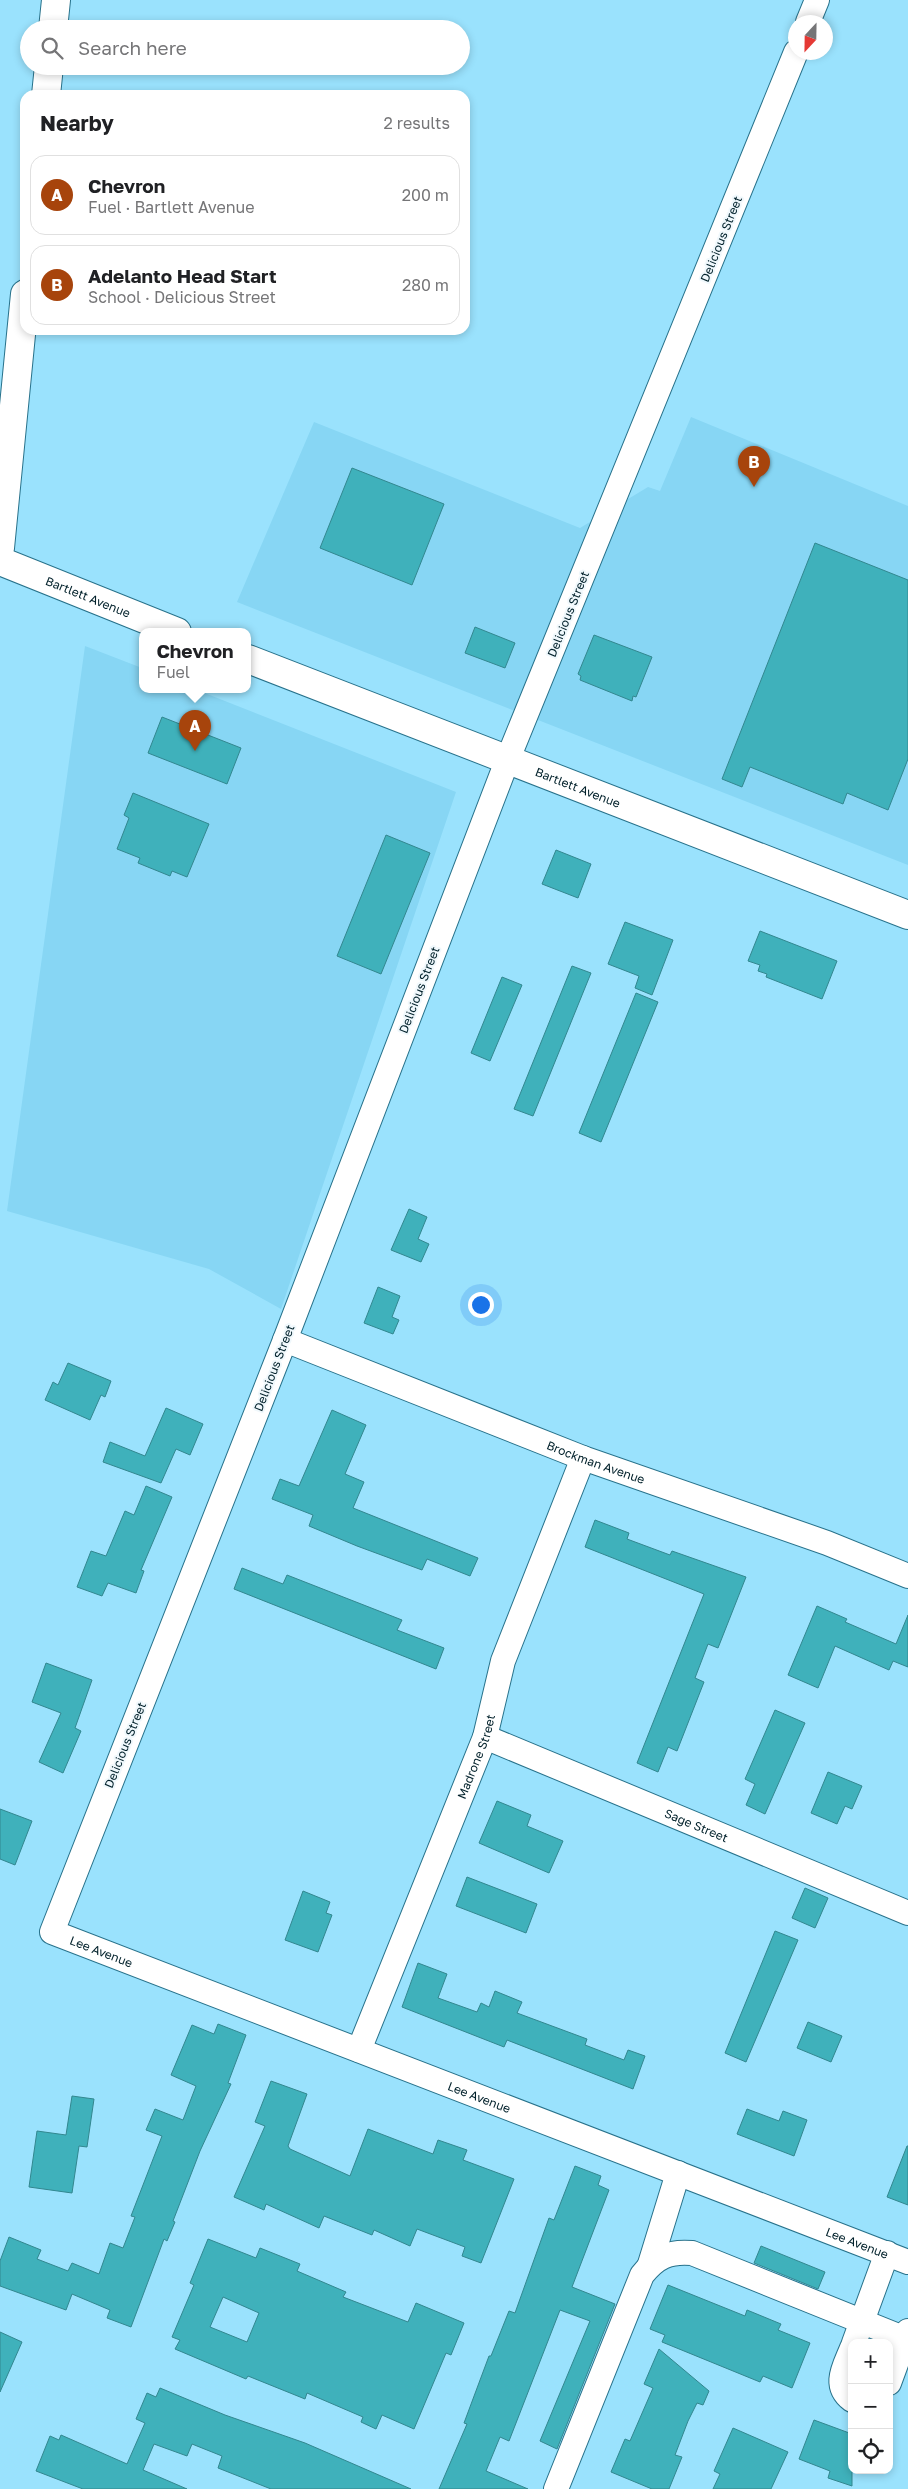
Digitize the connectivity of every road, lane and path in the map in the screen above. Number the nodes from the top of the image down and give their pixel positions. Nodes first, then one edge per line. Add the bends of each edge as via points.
1 (56, 0) edge
2 (817, 0) edge
3 (811, 15) edge
4 (54, 20) edge
5 (793, 60) edge
6 (48, 75) edge
7 (47, 90) edge
8 (21, 335) edge
9 (0, 548) edge
10 (0, 561) edge
11 (167, 628) edge
12 (251, 661) edge
13 (507, 761) junction
14 (908, 915) edge
15 (285, 1340) junction
16 (584, 1458) junction
17 (908, 1576) edge
18 (484, 1738) junction
19 (908, 1913) edge
20 (52, 1932) joint
21 (360, 2050) junction
22 (678, 2173) junction
23 (897, 2258) edge
24 (650, 2264) junction
25 (862, 2321) junction
26 (907, 2337) edge
27 (855, 2339) edge
28 (848, 2358) edge
29 (893, 2374) edge
30 (848, 2396) edge
31 (556, 2489) edge

1 - 4 main road
2 - 3 street
5 - 13 street, Delicious Street
6 - 7 main road
8 - 9 main road
10 - 11 main road, Bartlett Avenue
12 - 13 main road, Bartlett Avenue
13 - 14 main road, Bartlett Avenue
13 - 15 street, Delicious Street
15 - 16 street, Brockman Avenue
15 - 20 street, Delicious Street
16 - 17 street, Brockman Avenue via 827,1543
16 - 18 street, Madrone Street via 503,1661
18 - 19 street, Sage Street
18 - 21 street, Madrone Street
20 - 21 street, Lee Avenue
21 - 22 street, Lee Avenue
22 - 23 street, Lee Avenue
22 - 24 street
23 - 25 street
24 - 25 street via 669,2252 692,2253
24 - 31 street via 642,2275
25 - 26 street
25 - 27 street
26 - 29 street
28 - 30 street via 840,2379 840,2387

